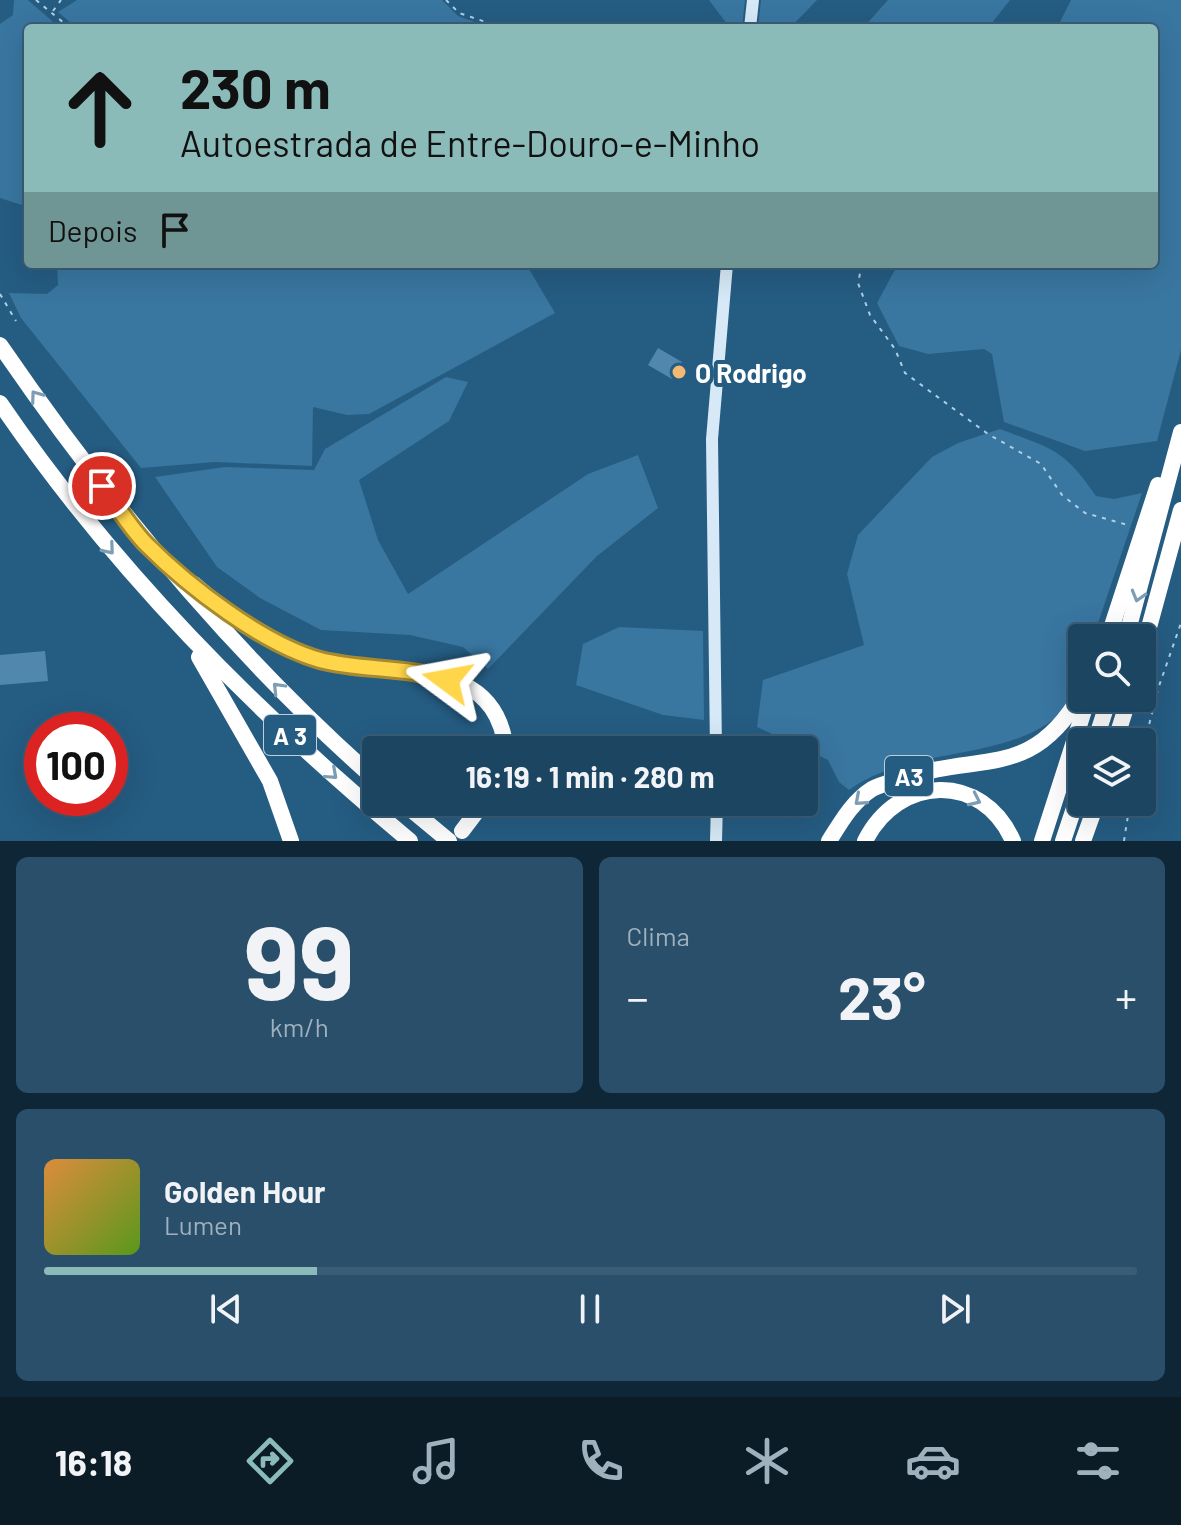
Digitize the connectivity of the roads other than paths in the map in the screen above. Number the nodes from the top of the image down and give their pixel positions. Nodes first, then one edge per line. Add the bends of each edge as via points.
1 (753, 0) edge
2 (750, 24) edge
3 (727, 268) edge
4 (0, 345) edge
5 (0, 403) edge
6 (1180, 436) edge
7 (1181, 510) edge
8 (146, 545) junction
9 (174, 624) junction
10 (1112, 624) edge
11 (1130, 624) edge
12 (1150, 624) edge
13 (1071, 712) edge
14 (1083, 712) edge
15 (504, 736) edge
16 (716, 736) edge
17 (362, 767) edge
18 (424, 816) edge
19 (472, 816) edge
20 (717, 816) edge
21 (1071, 816) edge
22 (1092, 816) edge
23 (455, 836) edge
24 (291, 841) edge
25 (410, 841) edge
26 (716, 841) edge
27 (829, 841) edge
28 (865, 841) edge
29 (1013, 841) edge
30 (1042, 841) edge
31 (1063, 841) edge
32 (1083, 841) edge

1 - 2 street
3 - 16 street via 712,439
8 -> 4 highway, A 3
5 -> 9 highway, A 3 via 73,505
6 - 10 highway via 1155,491
6 -> 11 highway
7 - 12 highway
8 - 15 highway via 233,616 281,645 323,661 427,673 468,686 490,702
17 -> 8 highway, A 3 via 290,700
9 - 24 highway via 204,664 270,781
9 -> 25 highway, A 3
13 -> 27 highway, A3 via 1044,741 1014,758 917,773 873,789 846,813
14 - 30 highway
18 - 23 highway
19 - 23 highway
20 - 26 street
21 - 31 highway
22 - 32 highway
28 -> 29 highway via 873,824 895,803 922,791 955,790 984,802 1003,819

